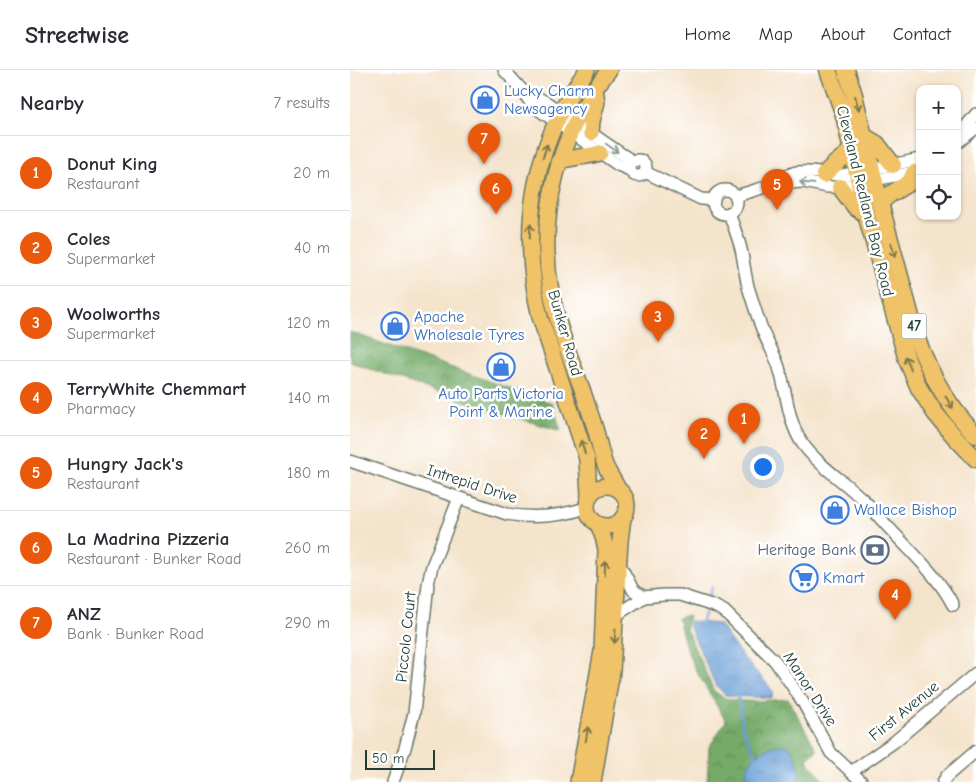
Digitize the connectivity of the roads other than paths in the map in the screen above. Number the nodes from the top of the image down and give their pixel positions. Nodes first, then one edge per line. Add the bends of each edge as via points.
1 (504, 70) edge
2 (588, 70) edge
3 (608, 70) edge
4 (828, 70) edge
5 (846, 70) edge
6 (595, 88) junction
7 (976, 114) edge
8 (558, 117) junction
9 (573, 127) junction
10 (976, 128) edge
11 (961, 131) edge
12 (591, 133) junction
13 (865, 137) junction
14 (961, 140) edge
15 (852, 150) junction
16 (600, 153) junction
17 (559, 162) junction
18 (894, 164) junction
19 (632, 166) junction
20 (916, 168) edge
21 (916, 168) edge
22 (916, 172) edge
23 (824, 175) junction
24 (866, 176) junction
25 (773, 184) junction
26 (840, 188) junction
27 (736, 196) junction
28 (714, 200) junction
29 (880, 203) junction
30 (729, 213) junction
31 (866, 214) junction
32 (976, 435) edge
33 (976, 459) edge
34 (350, 461) edge
35 (618, 489) junction
36 (459, 498) junction
37 (588, 502) junction
38 (623, 517) junction
39 (598, 524) junction
40 (618, 562) junction
41 (644, 597) junction
42 (954, 605) dead end
43 (616, 615) junction
44 (976, 673) edge
45 (976, 751) edge
46 (851, 772) junction
47 (393, 782) edge
48 (578, 782) edge
49 (593, 782) edge
50 (862, 782) edge
51 (943, 782) edge

1 - 8 street via 522,90 540,99
2 - 8 main road, Bunker Road
3 - 6 main road, Bunker Road
4 - 15 highway, Cleveland Redland Bay Road / 47
5 -> 13 highway, Cleveland Redland Bay Road / 47
6 - 9 main road, Bunker Road
6 - 12 main road via 597,102
7 - 11 street
8 - 9 street
37 -> 8 main road, Bunker Road via 587,459 540,317 530,251 531,216 540,166
9 - 12 street
9 - 16 street
9 - 17 main road, Bunker Road
10 - 14 street
12 -> 19 street via 623,155
13 - 18 highway via 877,144
13 - 24 highway, Cleveland Redland Bay Road / 47
15 - 23 highway
15 - 24 highway, Cleveland Redland Bay Road / 47
16 - 17 main road
16 - 19 street via 618,165
17 - 35 main road, Bunker Road via 547,227 551,290 604,463
18 - 20 street
18 - 24 street
19 - 28 street via 632,174 636,176 645,172 701,199
21 - 24 street
22 - 29 highway via 910,182
23 - 24 street
23 - 25 street via 796,172
24 - 26 street
24 - 29 highway, Cleveland Redland Bay Road / 47
24 - 31 highway, Cleveland Redland Bay Road / 47
26 -> 25 street via 803,182
25 - 27 street
26 - 31 highway via 856,208
27 - 28 street via 724,190 717,193
27 - 30 street via 736,208
28 - 30 street via 718,211
29 -> 32 highway, Cleveland Redland Bay Road / 47 via 924,358 952,407
30 - 42 street via 748,284 764,335 779,366 798,436 826,468 876,512 929,570
33 -> 31 highway, Cleveland Redland Bay Road / 47 via 935,413 919,388 898,333
34 - 36 street, Intrepid Drive
35 - 37 main road via 599,487 593,490
35 - 38 main road via 626,502
36 - 37 street, Intrepid Drive via 519,516 577,511
36 - 47 street, Piccolo Court via 432,566 414,714
37 - 39 main road via 590,518
38 - 39 main road via 612,525
38 - 40 main road
48 -> 39 main road via 602,651 606,549
40 - 41 street via 630,586
40 - 43 main road
41 - 43 street, Manor Drive
41 - 46 street, Manor Drive via 680,595 724,612 775,661 831,753
43 -> 49 main road via 612,671
44 - 46 street, First Avenue via 894,742
45 - 51 street
46 - 50 street, Manor Drive

